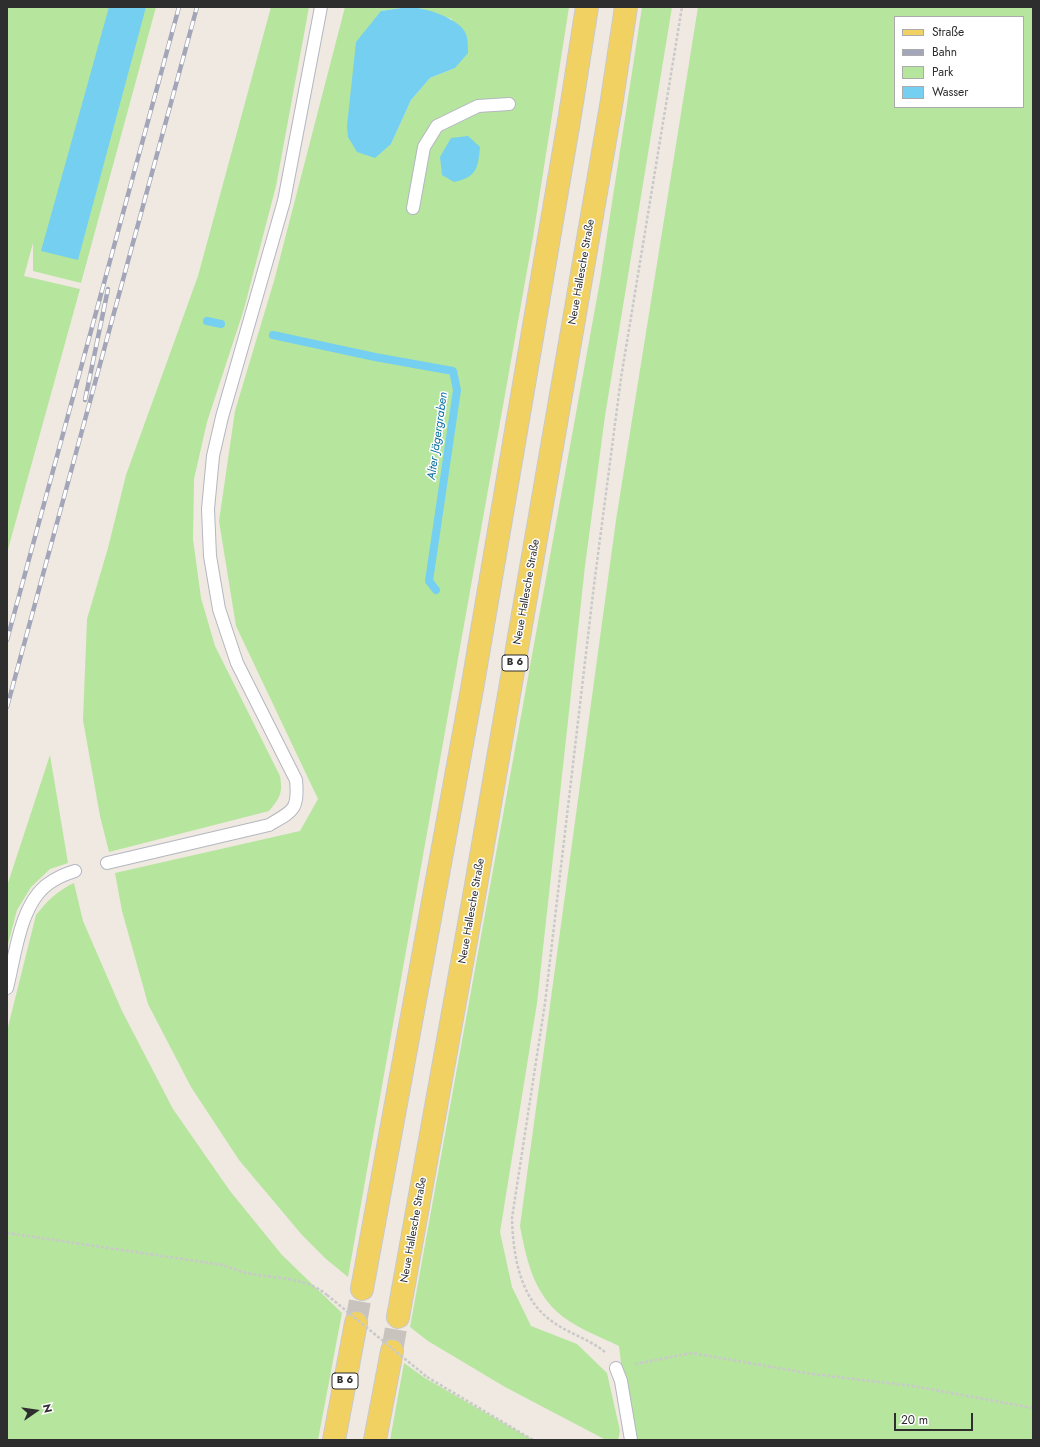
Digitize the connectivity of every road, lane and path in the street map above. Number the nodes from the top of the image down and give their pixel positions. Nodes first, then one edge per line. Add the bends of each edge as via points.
1 (321, 7) edge
2 (586, 7) edge
3 (626, 7) edge
4 (682, 7) edge
5 (509, 104) dead end
6 (413, 208) dead end
7 (107, 863) dead end
8 (75, 871) dead end
9 (7, 988) edge
10 (7, 1233) edge
11 (362, 1288) tunnel mouth
12 (398, 1317) tunnel mouth
13 (356, 1323) tunnel mouth
14 (392, 1351) tunnel mouth
15 (616, 1368) junction
16 (1033, 1408) edge
17 (334, 1440) edge
18 (375, 1440) edge
19 (533, 1440) edge
20 (631, 1440) edge

1 - 7 lane via 284,201 220,424 213,456 208,509 210,556 219,609 237,663 296,780 298,799 290,813 269,825
2 - 11 main road via 570,115 472,689
3 - 12 main road, Neue Hallesche Straße / B 6 via 610,113 477,883
4 - 15 path via 621,378 545,1003 512,1218 512,1241 519,1271 537,1308 549,1320 593,1342 605,1352
5 - 6 lane via 478,106 437,126 424,147
8 - 9 lane via 46,885 35,897 26,914
10 - 19 path, bridge via 223,1265 246,1273 306,1282 316,1287 426,1377
13 - 17 main road, B 6
14 - 18 main road
15 - 16 path via 692,1353 812,1374 913,1386
15 - 20 lane via 621,1381

